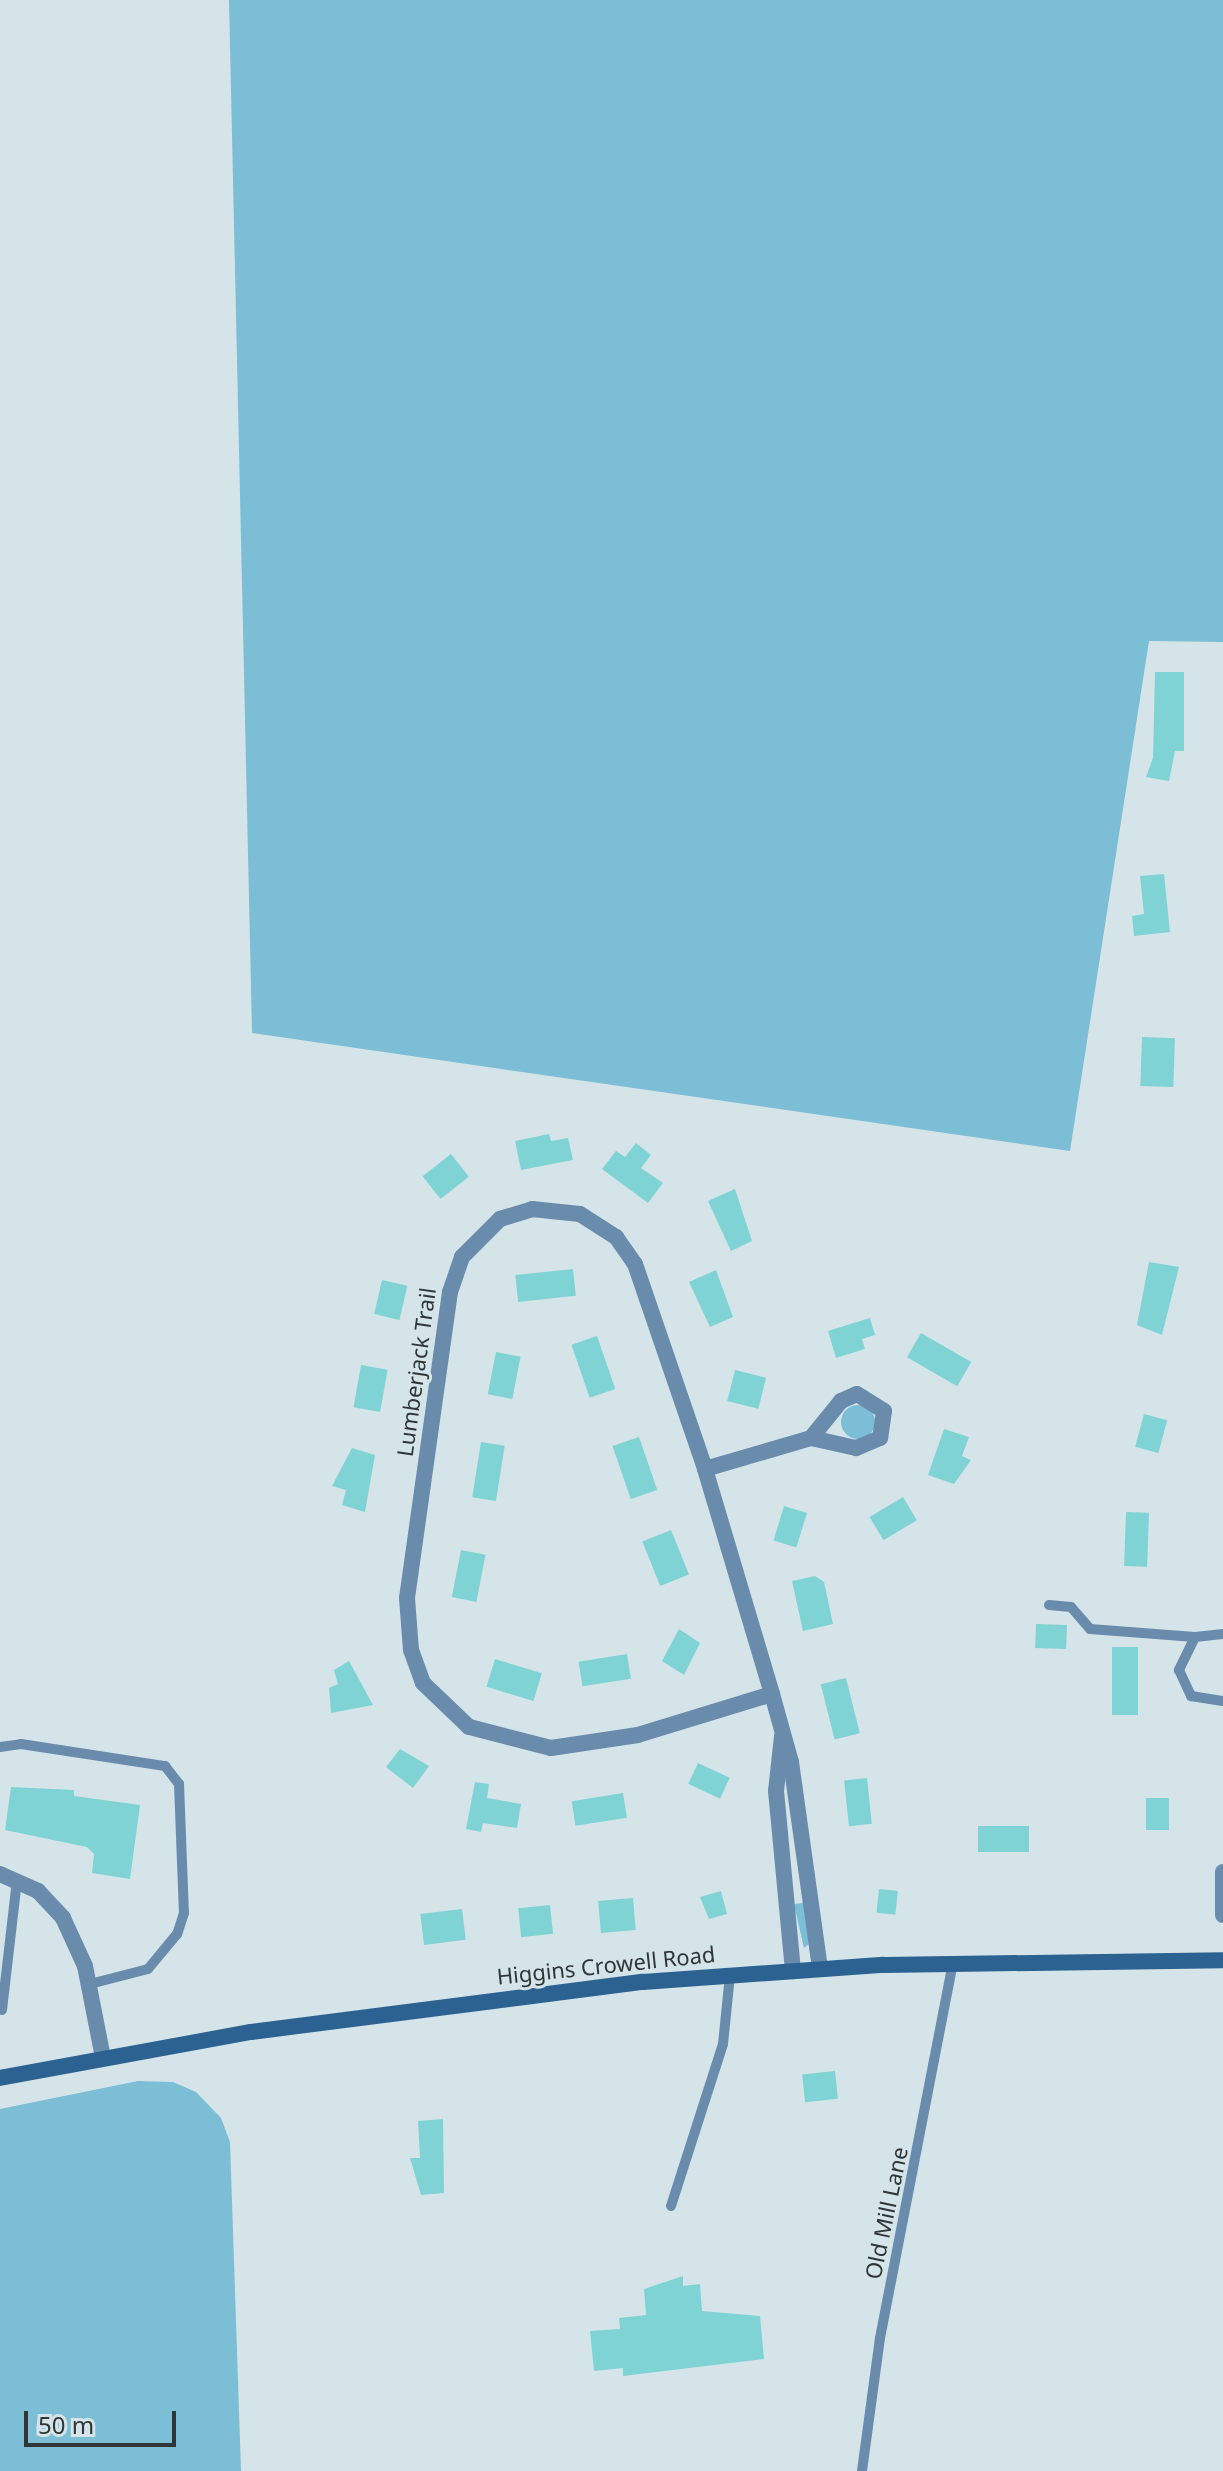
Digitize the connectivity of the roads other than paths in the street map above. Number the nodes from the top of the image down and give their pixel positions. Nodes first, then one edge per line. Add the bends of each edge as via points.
1 (811, 1438) junction
2 (705, 1469) junction
3 (1049, 1605) dead end
4 (1223, 1634) edge
5 (1195, 1637) junction
6 (772, 1694) junction
7 (1223, 1701) edge
8 (782, 1734) junction
9 (0, 1747) edge
10 (807, 1870) junction
11 (1223, 1872) edge
12 (784, 1873) junction
13 (0, 1874) edge
14 (17, 1881) junction
15 (1223, 1915) edge
16 (5, 1928) edge
17 (1223, 1960) edge
18 (953, 1963) junction
19 (820, 1969) junction
20 (793, 1971) junction
21 (730, 1975) junction
22 (90, 1984) junction
23 (2, 2010) dead end
24 (103, 2058) junction
25 (0, 2078) edge
26 (671, 2206) dead end
27 (862, 2471) edge

1 - 1 street via 865,1448 880,1438 884,1411 873,1398 848,1396
1 - 2 street
2 - 6 street, Lumberjack Trail
2 - 6 street, Lumberjack Trail via 642,1282 616,1237 580,1214 548,1209 515,1213 487,1228 462,1257 450,1292 408,1583 416,1668 454,1718 486,1735 551,1748 638,1735
3 - 5 lane via 1071,1607 1090,1629
4 - 5 lane
5 - 7 lane via 1180,1658 1181,1680 1197,1700
6 - 8 street, Lumberjack Trail
8 - 10 street, Lumberjack Trail
8 - 12 street, Lumberjack Trail via 776,1791
9 - 22 lane via 21,1744 165,1766 179,1784 184,1913 177,1934 148,1969
10 - 12 street
10 - 19 street, Lumberjack Trail
11 - 15 street
12 - 20 street, Lumberjack Trail
13 - 14 street
14 - 16 lane
14 - 22 street via 38,1891 63,1918
16 - 23 lane
17 - 18 main road, Higgins Crowell Road
18 - 19 main road, Higgins Crowell Road
18 - 27 lane, Old Mill Lane via 880,2338
19 - 20 main road, Higgins Crowell Road
20 - 21 main road, Higgins Crowell Road
21 - 24 main road, Higgins Crowell Road via 470,2001
21 - 26 lane via 723,2044
22 - 24 street
24 - 25 main road, Higgins Crowell Road

